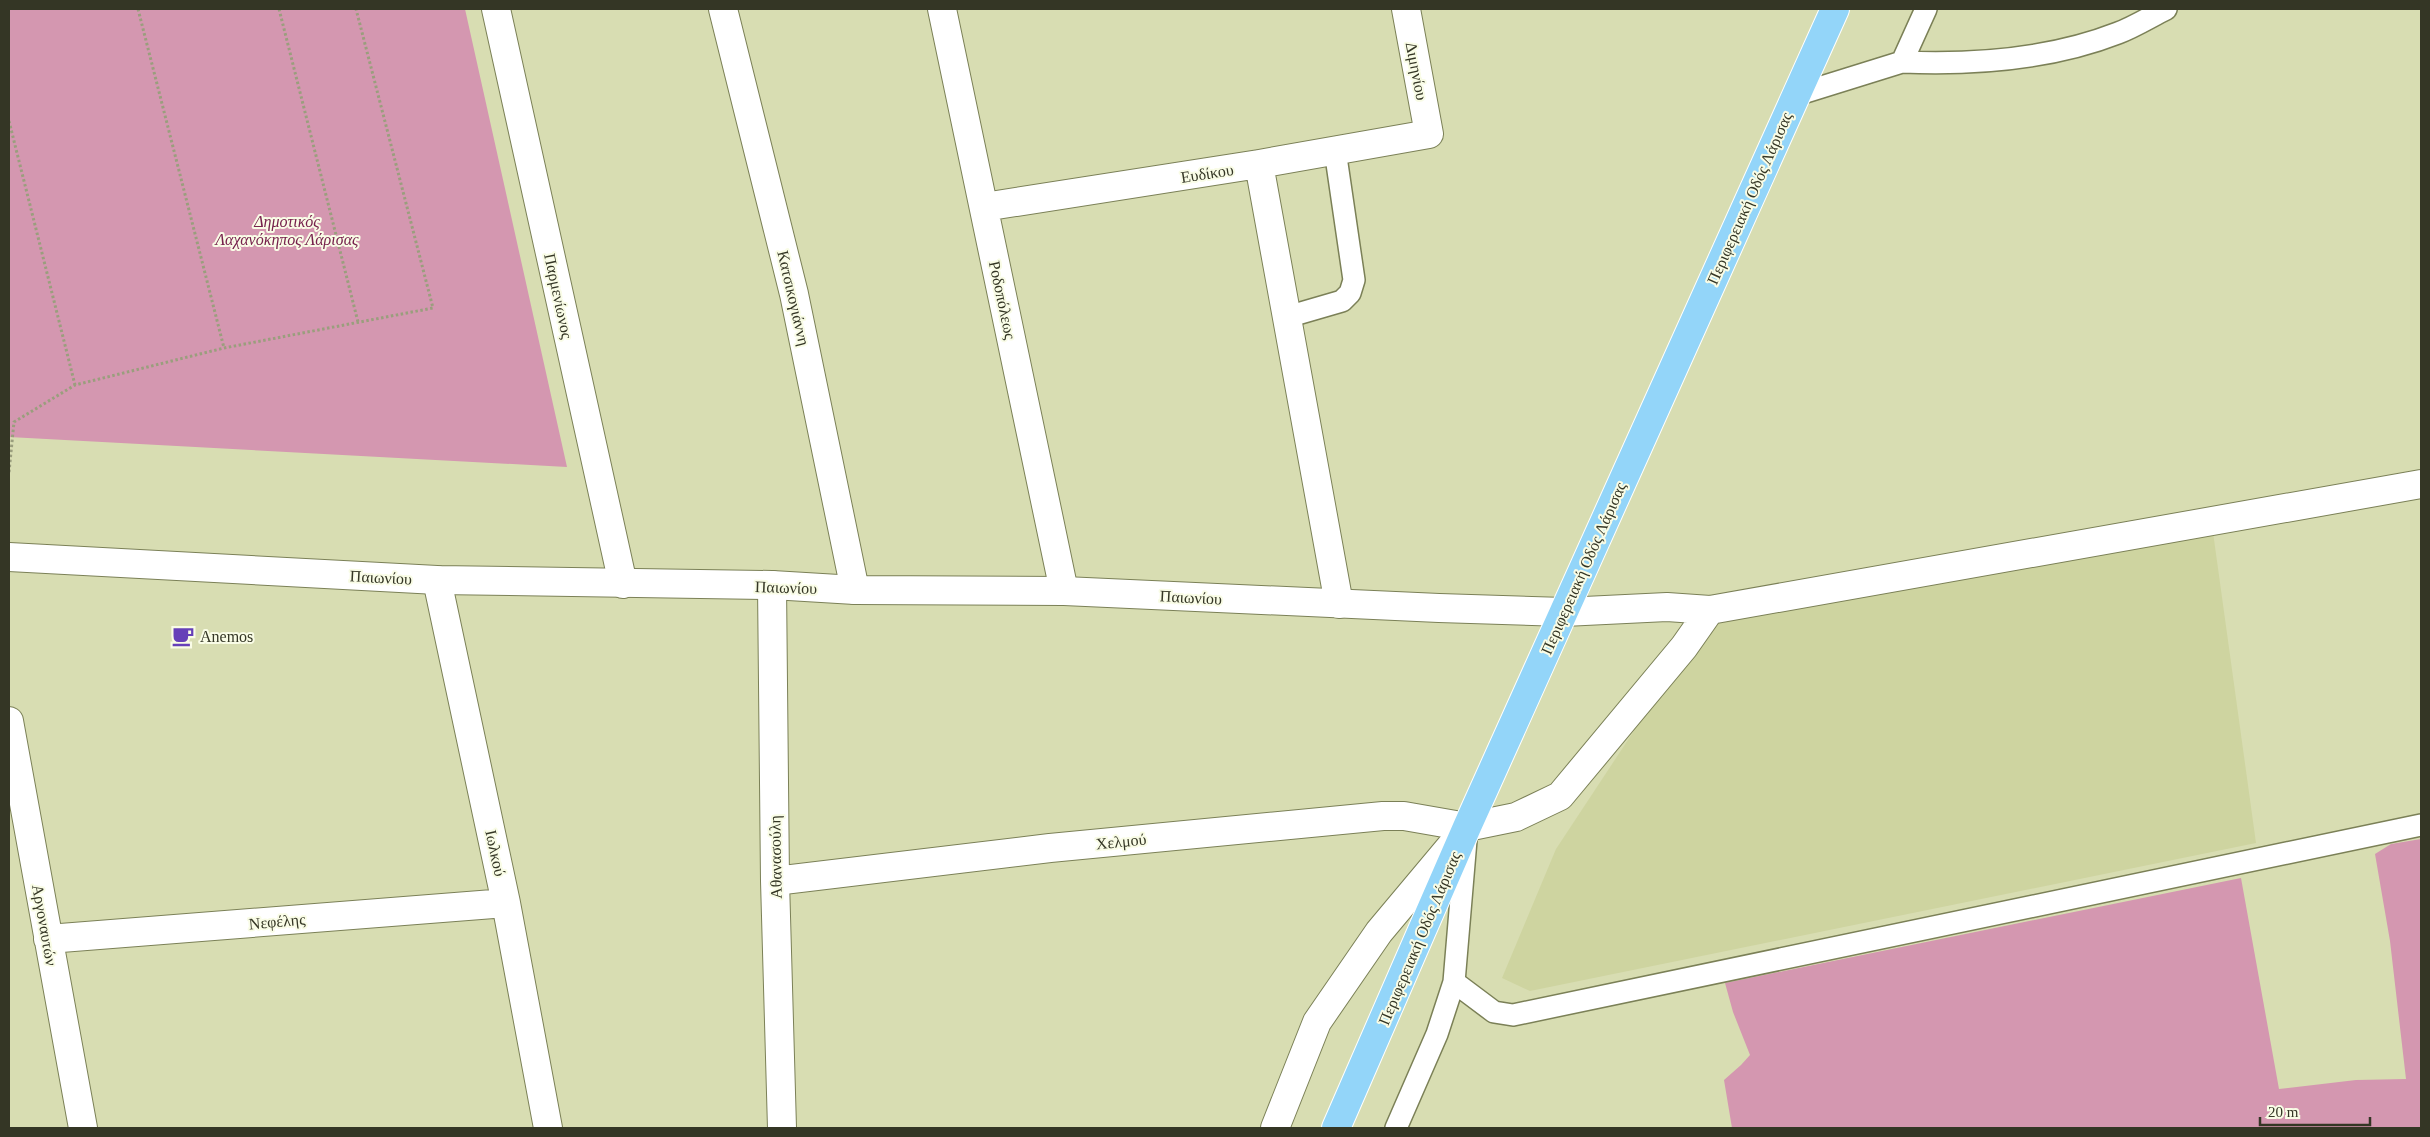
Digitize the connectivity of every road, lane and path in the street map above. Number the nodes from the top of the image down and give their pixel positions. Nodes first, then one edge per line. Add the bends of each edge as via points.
1 (138, 9) edge
2 (279, 9) edge
3 (356, 9) edge
4 (496, 9) edge
5 (723, 9) edge
6 (1406, 9) edge
7 (1835, 9) edge
8 (1926, 9) edge
9 (2166, 9) edge
10 (949, 10) edge
11 (1902, 62) junction
12 (1796, 95) junction
13 (9, 121) edge
14 (1429, 134) joint
15 (1335, 150) junction
16 (1259, 164) junction
17 (984, 207) junction
18 (1287, 317) junction
19 (358, 322) junction
20 (224, 348) junction
21 (75, 386) junction
22 (9, 472) edge
23 (2421, 484) edge
24 (9, 558) edge
25 (437, 580) junction
26 (623, 584) junction
27 (772, 585) junction
28 (855, 590) junction
29 (1064, 591) junction
30 (1339, 604) junction
31 (1710, 610) junction
32 (1564, 612) junction
33 (9, 721) edge
34 (2421, 826) edge
35 (1467, 827) junction
36 (775, 881) junction
37 (506, 903) junction
38 (48, 939) junction
39 (1454, 982) junction
40 (83, 1128) edge
41 (548, 1128) edge
42 (782, 1128) edge
43 (1275, 1128) edge
44 (1336, 1128) edge
45 (1396, 1128) edge

1 - 20 path
2 - 19 path
3 - 19 path via 433,308
4 - 26 street, Παρμενίωνος
5 - 28 street, Κατσικογιάννη via 794,294
6 - 14 street, Διμηνίου
7 - 12 highway, Περιφερειακή Οδός Λάρισας
8 - 11 lane
9 - 11 lane via 2118,33 2066,49 2007,60 1948,64
10 - 17 street, Ροδοπόλεως
11 - 12 lane
12 - 32 highway, Περιφερειακή Οδός Λάρισας
13 - 21 path
14 - 15 street, Ευδίκου
15 - 16 street, Ευδίκου
15 - 18 lane via 1354,280 1350,293 1342,301
16 - 17 street, Ευδίκου
16 - 18 street
17 - 29 street, Ροδοπόλεως
18 - 30 street
19 - 20 path
20 - 21 path
21 - 22 path via 14,422
23 - 31 street, Παιωνίου
24 - 25 street, Παιωνίου
25 - 26 street, Παιωνίου
25 - 37 street, Ιωλκού
26 - 27 street, Παιωνίου
27 - 28 street, Παιωνίου
27 - 36 street, Αθανασούλη
28 - 29 street, Παιωνίου
29 - 30 street, Παιωνίου
30 - 32 street, Παιωνίου
31 - 32 street, Παιωνίου via 1667,606
31 - 35 street via 1684,647 1560,796 1516,817
32 - 35 highway, Περιφερειακή Οδός Λάρισας
33 - 38 street, Αργοναυτών
34 - 39 lane via 1513,1015 1494,1012
35 - 36 street, Χελμού via 1404,816 1383,816 1050,848
35 - 39 lane
35 - 43 street via 1379,932 1317,1022
35 - 44 highway, Περιφερειακή Οδός Λάρισας
36 - 42 street, Αθανασούλη
37 - 38 street, Νεφέλης
37 - 41 street, Ιωλκού
38 - 40 street, Αργοναυτών
39 - 45 lane via 1437,1034

